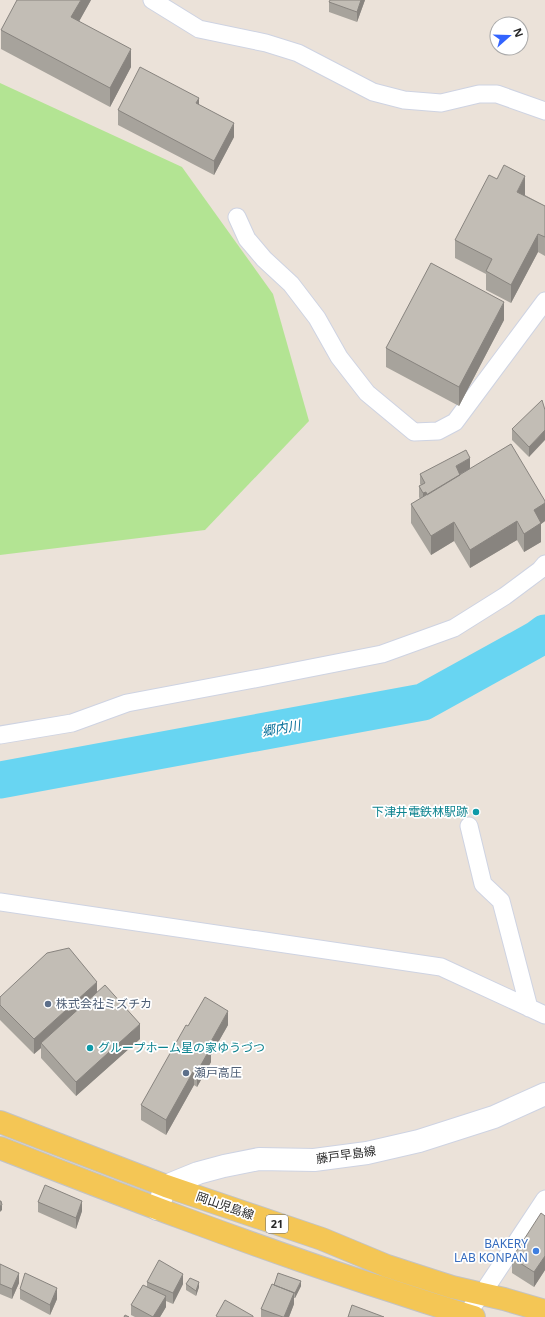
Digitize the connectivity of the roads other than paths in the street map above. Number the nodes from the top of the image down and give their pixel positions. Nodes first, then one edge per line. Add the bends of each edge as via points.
1 (152, 0) edge
2 (545, 110) edge
3 (237, 217) dead end
4 (545, 301) edge
5 (545, 564) edge
6 (0, 735) edge
7 (469, 826) dead end
8 (0, 902) edge
9 (529, 1008) junction
10 (545, 1015) edge
11 (545, 1094) edge
12 (0, 1122) edge
13 (0, 1148) edge
14 (166, 1186) junction
15 (545, 1199) edge
16 (157, 1209) junction
17 (482, 1294) junction
18 (545, 1312) edge
19 (468, 1316) edge

1 - 2 street via 199,29 298,53 373,92 404,100 441,103 479,94 497,94
3 - 4 street via 247,239 291,284 317,318 339,357 367,393 414,432 438,431 455,422
5 - 6 street via 505,596 454,628 382,654 127,703 72,723
7 - 9 street via 483,884 501,901
8 - 9 street via 441,967
9 - 10 street
11 - 14 main road, 藤戸早島線 via 494,1118 419,1142 367,1153 314,1160 259,1159 205,1171
12 - 14 main road, 岡山児島線 / 21
13 - 16 main road, 21
14 - 16 main road
14 - 17 main road, 岡山児島線 / 21 via 322,1239 387,1266
15 - 17 street
16 - 19 main road, 21 via 231,1237
17 - 18 main road, 岡山児島線 / 21
17 - 19 street

